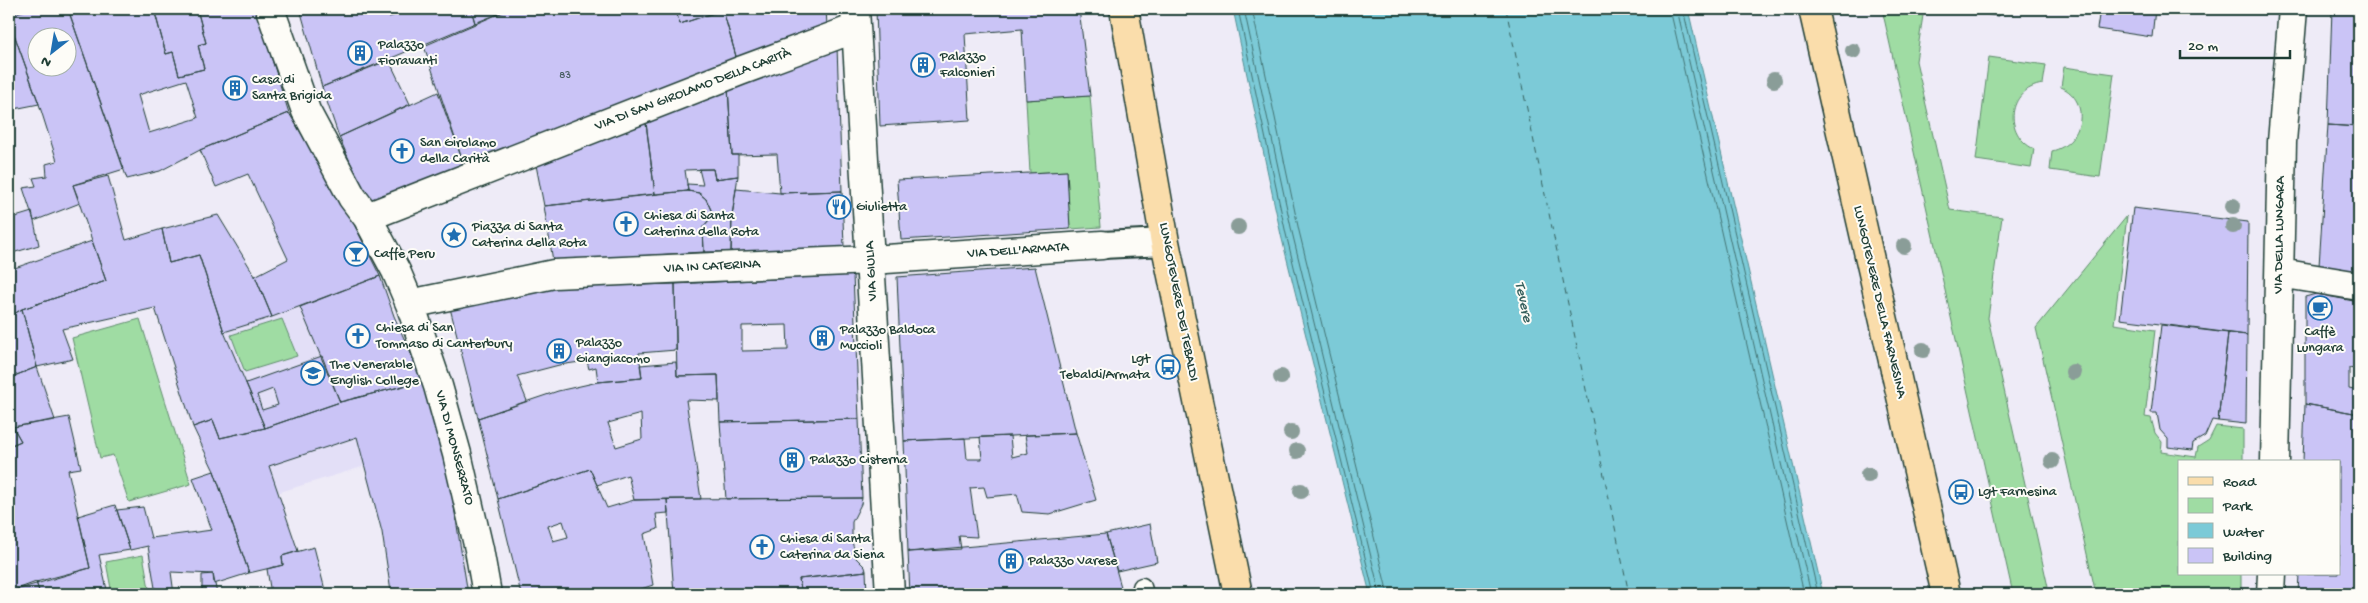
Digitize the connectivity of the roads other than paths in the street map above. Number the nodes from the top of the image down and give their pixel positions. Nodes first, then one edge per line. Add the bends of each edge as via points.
1 (270, 9) edge
2 (1124, 9) edge
3 (1813, 9) edge
4 (2293, 9) edge
5 (855, 18) edge
6 (367, 217) junction
7 (1165, 242) junction
8 (1102, 246) joint
9 (871, 260) junction
10 (2280, 273) junction
11 (2359, 286) edge
12 (410, 304) junction
13 (2275, 460) edge
14 (2272, 576) edge
15 (487, 594) edge
16 (890, 594) edge
17 (1238, 594) edge
18 (1946, 594) edge
19 (2271, 594) edge

1 - 6 street via 306,111 352,197
2 - 7 main road, LUNGOTEVERE DEI TEBALDI
3 - 18 main road, LUNGOTEVERE DELLA FARNESINA
4 - 10 street, VIA DELLA LUNGARA via 2282,142
5 - 6 street, VIA DI SAN GIROLAMO DELLA CARITÀ via 740,71
5 - 9 street, VIA GIULIA
6 - 12 street
7 - 8 street, VIA DELL'ARMATA
7 - 17 main road, LUNGOTEVERE DEI TEBALDI
8 - 9 street, VIA DELL'ARMATA
9 - 12 street, VIA IN CATERINA via 554,274
9 - 16 street, VIA GIULIA
10 - 11 street
10 - 13 street, VIA DELLA LUNGARA
12 - 15 street, VIA DI MONSERRATO via 457,454
14 - 19 street

